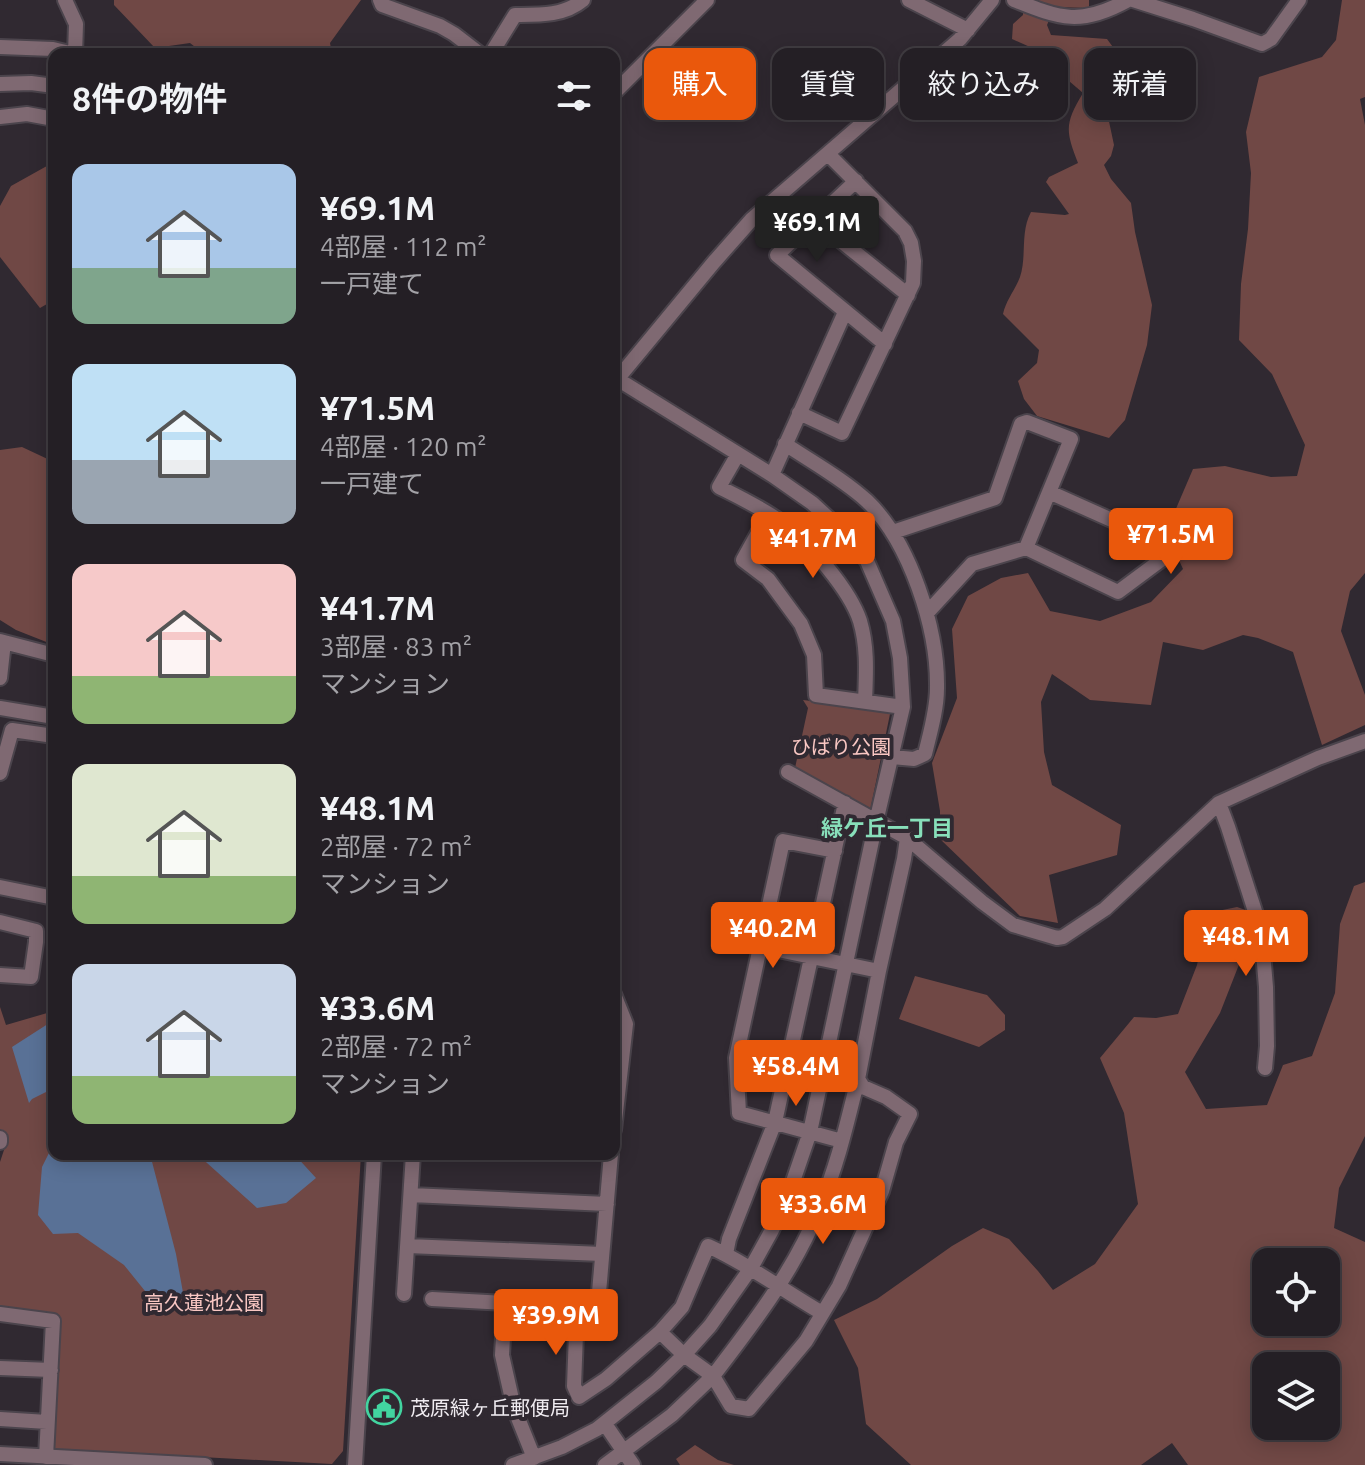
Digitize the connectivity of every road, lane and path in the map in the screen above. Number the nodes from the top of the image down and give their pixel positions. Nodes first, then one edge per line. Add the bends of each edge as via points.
1 (65, 0) edge
2 (380, 0) edge
3 (583, 0) edge
4 (707, 0) edge
5 (909, 0) edge
6 (992, 0) edge
7 (1014, 0) edge
8 (1130, 0) edge
9 (1299, 0) edge
10 (968, 30) junction
11 (0, 47) edge
12 (75, 48) edge
13 (472, 48) edge
14 (495, 48) edge
15 (48, 49) edge
16 (0, 84) edge
17 (48, 85) edge
18 (620, 87) edge
19 (0, 117) edge
20 (48, 118) edge
21 (828, 154) junction
22 (856, 181) junction
23 (815, 220) junction
24 (908, 295) junction
25 (845, 312) junction
26 (885, 344) junction
27 (620, 374) edge
28 (620, 383) edge
29 (799, 413) junction
30 (785, 444) junction
31 (738, 454) junction
32 (772, 475) junction
33 (1049, 492) junction
34 (768, 515) junction
35 (893, 532) junction
36 (1026, 548) junction
37 (927, 613) junction
38 (2, 642) edge
39 (48, 654) edge
40 (0, 678) edge
41 (865, 702) junction
42 (903, 707) junction
43 (0, 708) edge
44 (48, 716) edge
45 (48, 735) edge
46 (1365, 741) edge
47 (892, 757) junction
48 (788, 772) dead end
49 (0, 773) edge
50 (845, 803) junction
51 (1219, 803) junction
52 (876, 822) junction
53 (907, 838) junction
54 (835, 851) junction
55 (0, 887) edge
56 (48, 897) edge
57 (0, 922) edge
58 (759, 946) junction
59 (812, 957) junction
60 (845, 964) junction
61 (879, 971) junction
62 (0, 975) edge
63 (620, 1009) edge
64 (620, 1045) edge
65 (1265, 1068) dead end
66 (858, 1079) junction
67 (775, 1122) junction
68 (810, 1132) junction
69 (842, 1141) junction
70 (374, 1160) edge
71 (413, 1160) edge
72 (611, 1160) edge
73 (411, 1195) junction
74 (607, 1204) junction
75 (408, 1246) junction
76 (602, 1254) junction
77 (726, 1254) junction
78 (751, 1268) junction
79 (778, 1287) junction
80 (404, 1294) dead end
81 (432, 1299) dead end
82 (505, 1303) junction
83 (577, 1307) junction
84 (822, 1313) junction
85 (0, 1314) edge
86 (660, 1332) junction
87 (684, 1355) junction
88 (0, 1368) edge
89 (51, 1370) junction
90 (713, 1376) junction
91 (0, 1419) edge
92 (47, 1422) junction
93 (605, 1424) junction
94 (624, 1452) junction
95 (0, 1454) edge
96 (46, 1457) junction
97 (534, 1458) junction
98 (140, 1463) edge
99 (205, 1465) edge
100 (355, 1465) edge
101 (513, 1465) edge
102 (605, 1465) edge
103 (633, 1465) edge

1 - 12 street via 76,24
2 - 13 street via 440,26
3 - 14 street via 550,14 515,15
4 - 18 street
5 - 10 street
6 - 10 street
7 - 8 street via 1070,19
8 - 9 street via 1262,44
10 - 21 street
11 - 15 street
16 - 17 street
19 - 20 street
21 - 22 street
21 - 27 street via 752,219
22 - 23 street
22 - 24 street via 911,243 914,269
23 - 24 street
23 - 25 street via 777,255
24 - 26 street
25 - 26 street
25 - 29 street
26 - 29 street via 842,433
28 - 31 street
29 - 30 street
30 - 32 street
30 - 35 street via 867,501
31 - 32 street
31 - 34 street via 719,487
32 - 42 street via 812,503 867,561 893,621
33 - 35 street via 1071,439 1027,422 1021,424 995,498
33 - 36 street
33 - 36 street via 1123,525 1146,539 1161,560 1118,592
34 - 41 street via 826,564 844,590 859,619 866,655
34 - 41 street via 743,560 768,579 801,624 814,655 816,695
35 - 37 street
36 - 37 street via 972,564
37 - 47 street via 937,688 925,754
38 - 39 street
38 - 40 street
41 - 42 street
42 - 47 street
43 - 44 street
45 - 49 street via 12,730
46 - 51 street
47 - 52 street
48 - 50 street
50 - 52 street
50 - 54 street
51 - 53 street via 1105,909 1057,938 1013,925
51 - 65 street via 1261,930
52 - 53 street
52 - 60 street
53 - 61 street
54 - 58 street via 783,841
54 - 59 street
55 - 56 street
57 - 62 street via 36,931 31,977
58 - 59 street
58 - 67 street via 736,1058 739,1113
59 - 60 street
59 - 67 street
60 - 61 street
60 - 68 street
61 - 66 street
63 - 64 street via 626,1024
66 - 69 street
66 - 84 street via 910,1114 882,1191
67 - 68 street
67 - 77 street
68 - 69 street
68 - 78 street via 788,1196
69 - 79 street via 818,1212
70 - 100 street
71 - 73 street
72 - 74 street
73 - 74 street
73 - 75 street
74 - 76 street
75 - 76 street
75 - 80 street
76 - 83 street via 598,1304
77 - 78 street
77 - 86 street via 708,1246 682,1307
78 - 79 street
78 - 87 street
79 - 84 street
79 - 90 street
81 - 82 street
82 - 83 street
82 - 97 street via 502,1355 514,1408
83 - 86 street via 574,1386 579,1397
84 - 90 street via 806,1341 749,1409 731,1406
85 - 89 street via 53,1321
86 - 87 street
87 - 90 street
87 - 93 street
88 - 89 street
89 - 92 street
90 - 94 street
91 - 92 street
92 - 96 street
93 - 94 street
93 - 97 street
94 - 102 street
94 - 103 street
95 - 96 street
96 - 98 street
97 - 101 street
98 - 99 street

